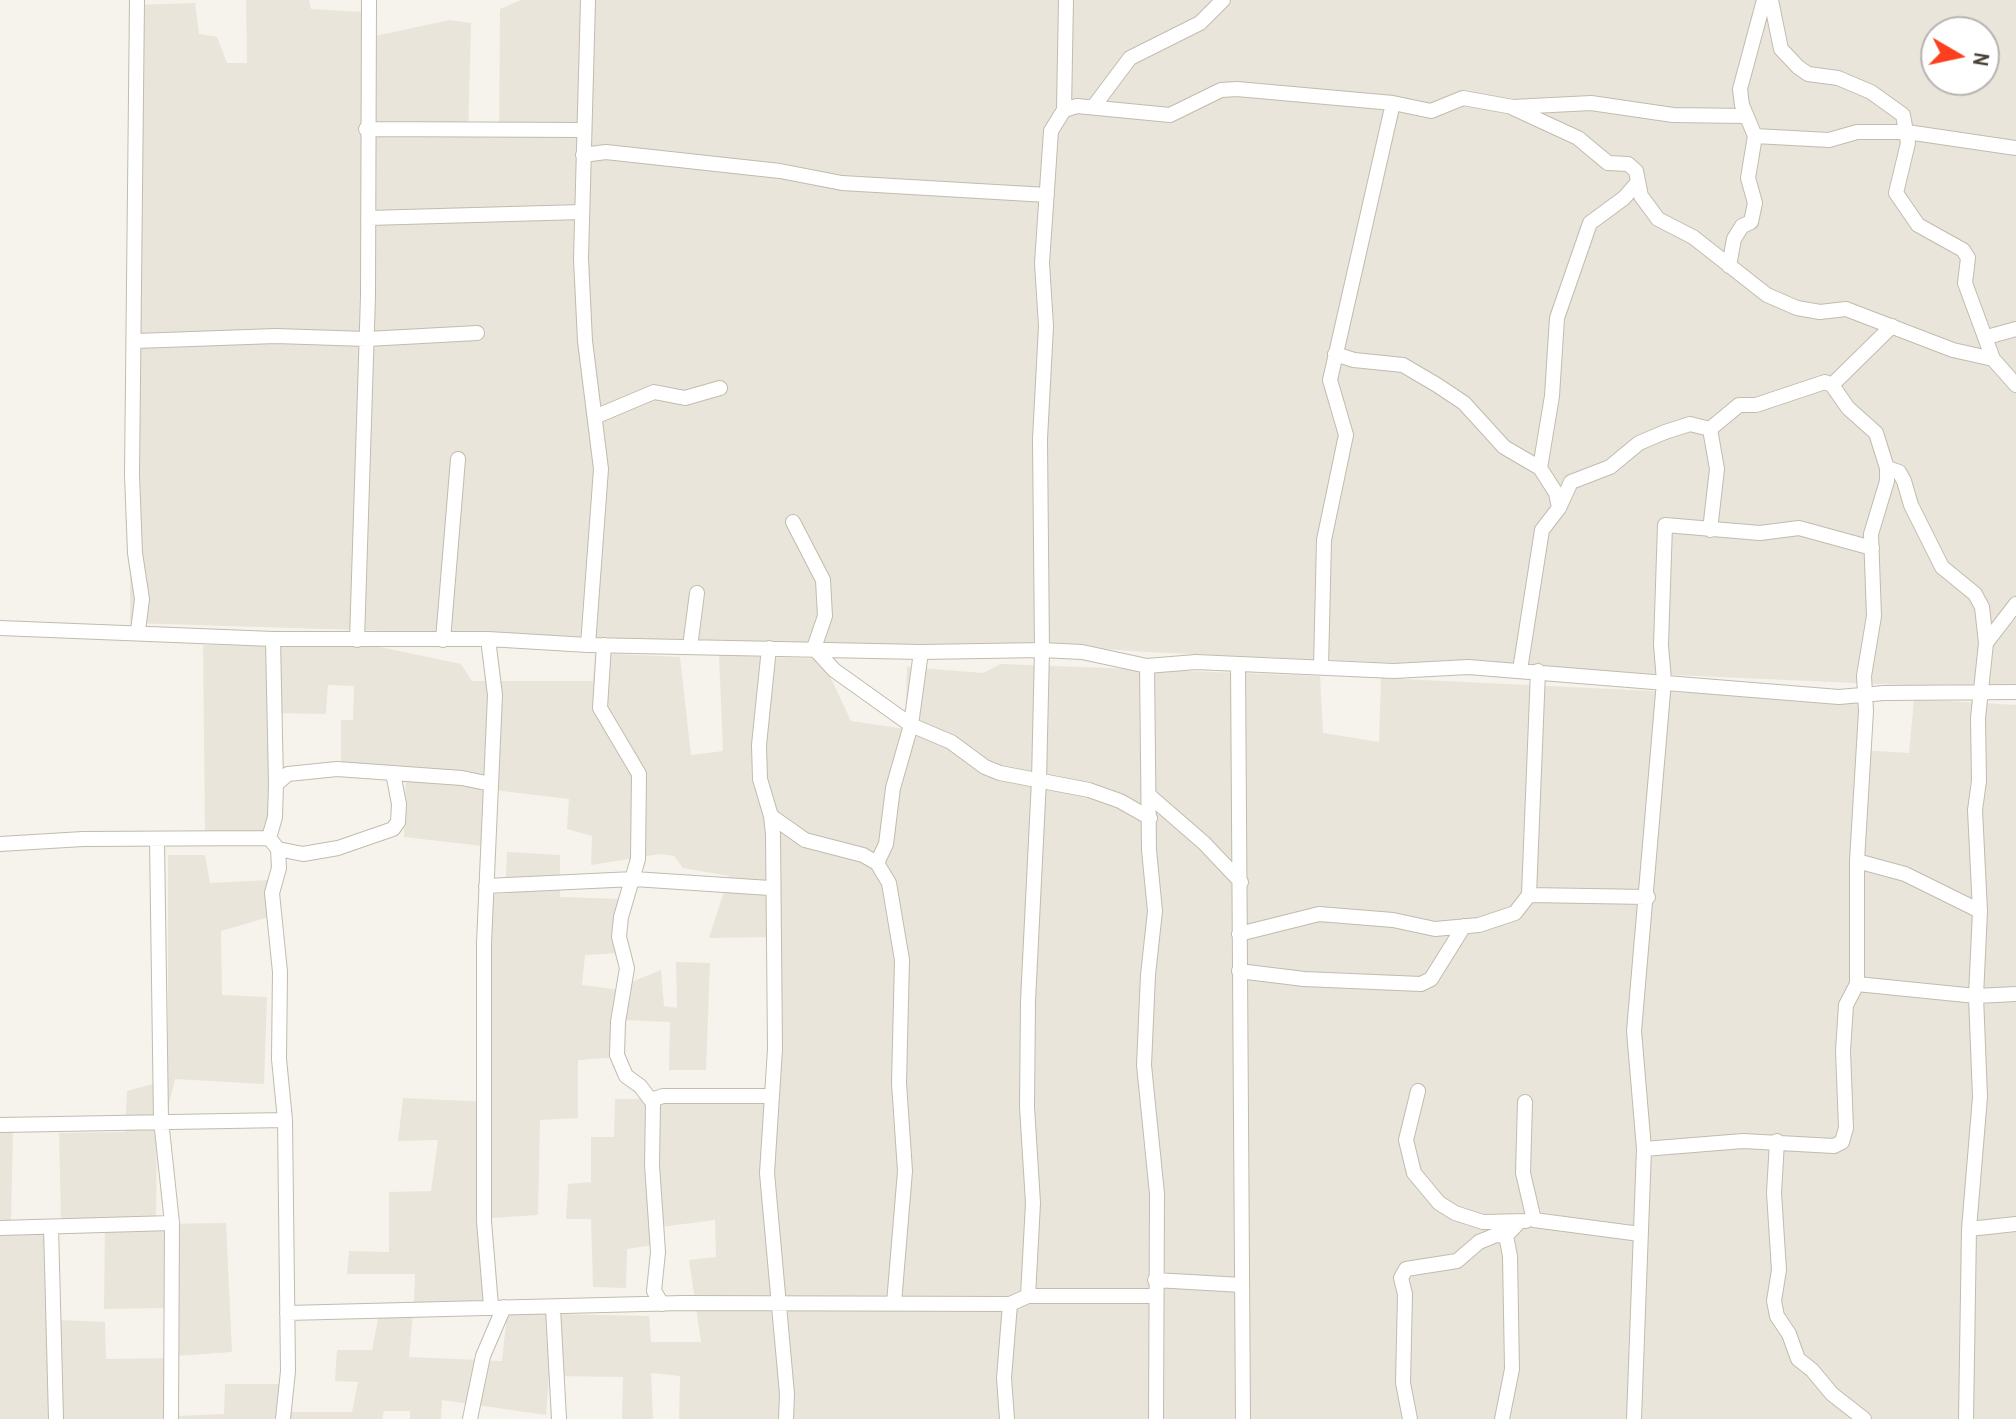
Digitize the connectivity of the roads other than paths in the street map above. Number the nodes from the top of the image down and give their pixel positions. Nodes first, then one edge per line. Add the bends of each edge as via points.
1 (137, 0) edge
2 (369, 0) edge
3 (588, 0) edge
4 (1066, 0) edge
5 (1223, 0) edge
6 (1764, 0) edge
7 (1771, 0) edge
8 (1393, 103) junction
9 (1094, 106) junction
10 (1513, 107) junction
11 (1064, 110) junction
12 (1746, 116) junction
13 (366, 129) junction
14 (584, 130) junction
15 (1907, 132) junction
16 (1755, 136) junction
17 (2016, 148) edge
18 (583, 155) junction
19 (1637, 183) junction
20 (1047, 195) junction
21 (582, 212) junction
22 (368, 218) junction
23 (1729, 266) junction
24 (1892, 326) junction
25 (2016, 329) edge
26 (477, 333) dead end
27 (1987, 337) junction
28 (367, 339) junction
29 (136, 341) junction
30 (1335, 354) junction
31 (1993, 359) junction
32 (1832, 385) junction
33 (2016, 385) edge
34 (720, 388) dead end
35 (597, 416) junction
36 (1710, 429) junction
37 (458, 459) dead end
38 (1540, 468) junction
39 (1887, 468) junction
40 (1559, 508) junction
41 (793, 522) dead end
42 (1710, 530) junction
43 (1872, 548) junction
44 (697, 593) dead end
45 (2016, 604) edge
46 (0, 628) edge
47 (138, 631) junction
48 (273, 639) junction
49 (488, 639) junction
50 (357, 640) junction
51 (443, 640) junction
52 (1986, 643) junction
53 (588, 645) junction
54 (604, 645) junction
55 (690, 647) junction
56 (769, 648) junction
57 (814, 648) junction
58 (1042, 650) junction
59 (921, 652) junction
60 (1238, 664) junction
61 (1147, 666) junction
62 (1321, 667) junction
63 (1520, 670) junction
64 (1538, 671) junction
65 (1664, 681) junction
66 (2016, 692) edge
67 (1980, 693) junction
68 (1866, 694) junction
69 (911, 725) junction
70 (393, 773) junction
71 (1039, 780) junction
72 (276, 784) junction
73 (491, 784) junction
74 (1151, 797) junction
75 (771, 816) junction
76 (1150, 818) junction
77 (157, 840) junction
78 (274, 843) junction
79 (0, 844) edge
80 (1857, 861) junction
81 (877, 863) junction
82 (634, 879) junction
83 (1241, 882) junction
84 (486, 886) junction
85 (770, 888) junction
86 (1529, 895) junction
87 (1648, 897) junction
88 (1980, 911) junction
89 (1464, 926) junction
90 (1239, 934) junction
91 (1239, 971) junction
92 (1857, 984) junction
93 (2016, 994) edge
94 (1976, 996) junction
95 (1418, 1091) dead end
96 (772, 1096) junction
97 (1525, 1102) dead end
98 (653, 1103) junction
99 (161, 1120) junction
100 (285, 1120) junction
101 (0, 1125) edge
102 (1777, 1141) junction
103 (1644, 1149) junction
104 (1527, 1220) junction
105 (172, 1223) junction
106 (2016, 1224) edge
107 (51, 1227) junction
108 (0, 1228) edge
109 (1969, 1229) junction
110 (1640, 1234) junction
111 (1506, 1236) junction
112 (1155, 1280) junction
113 (1242, 1285) junction
114 (1028, 1296) junction
115 (1154, 1296) junction
116 (779, 1303) junction
117 (894, 1303) junction
118 (662, 1304) junction
119 (1010, 1304) junction
120 (497, 1307) junction
121 (553, 1308) junction
122 (287, 1313) junction
123 (56, 1419) edge
124 (171, 1419) edge
125 (283, 1419) edge
126 (470, 1419) edge
127 (559, 1419) edge
128 (786, 1419) edge
129 (1007, 1419) edge
130 (1156, 1419) edge
131 (1243, 1419) edge
132 (1410, 1419) edge
133 (1502, 1419) edge
134 (1634, 1419) edge
135 (1864, 1419) edge
136 (1966, 1419) edge

1 - 29 street
2 - 13 street
3 - 14 street
4 - 11 street
5 - 9 street via 1200,23 1130,58
6 - 12 street via 1740,89
7 - 15 street via 1781,49 1798,67 1885,99 1903,115
8 - 9 street via 1237,89 1221,90 1170,115
8 - 10 street via 1431,111 1463,98
8 - 30 street
9 - 11 street
10 - 12 street via 1591,103 1673,115
10 - 19 street via 1578,138 1608,163 1628,164 1636,171
11 - 20 street via 1051,131
12 - 16 street
13 - 14 street
13 - 22 street
14 - 18 street
15 - 16 street via 1857,132 1829,140
15 - 17 street
15 - 27 street via 1896,193 1918,225 1963,250 1968,258 1965,283
16 - 23 street via 1748,178 1755,203 1751,222 1734,239
18 - 20 street via 606,152 842,183
18 - 21 street
19 - 23 street via 1658,219 1693,237
19 - 38 street via 1590,223 1557,318
20 - 58 street via 1040,439
21 - 22 street
21 - 35 street via 585,341
22 - 28 street
23 - 24 street via 1767,295 1797,308 1846,309
24 - 31 street
24 - 32 street
25 - 27 street
26 - 28 street
27 - 31 street
28 - 29 street
28 - 50 street
29 - 47 street via 132,475 142,599
30 - 38 street via 1415,371 1464,403 1504,447
30 - 62 street via 1330,380 1346,435 1326,514
31 - 33 street
32 - 36 street via 1825,382 1756,405 1739,405
32 - 39 street via 1876,433
34 - 35 street via 685,398 654,392
35 - 53 street via 601,507
36 - 40 street via 1690,424 1639,443 1610,467 1571,482
36 - 42 street via 1717,469
37 - 51 street
38 - 40 street
39 - 43 street
39 - 52 street via 1899,472 1942,567 1975,594
40 - 63 street via 1542,530
41 - 57 street via 823,580 825,616
42 - 43 street via 1760,533 1799,528
42 - 65 street via 1665,525
43 - 68 street via 1874,616 1865,657
44 - 55 street
45 - 52 street
46 - 47 street
47 - 48 street
48 - 50 street
48 - 72 street
49 - 51 street
49 - 53 street
49 - 73 street via 495,695
50 - 51 street
52 - 67 street
53 - 54 street
54 - 55 street
54 - 82 street via 600,708 639,774
55 - 56 street
56 - 57 street
56 - 75 street via 759,745 760,779
57 - 59 street
57 - 69 street via 834,670
58 - 59 street
58 - 61 street via 1082,652
58 - 71 street
59 - 69 street
60 - 61 street
60 - 62 street
60 - 83 street
61 - 74 street
62 - 63 street
63 - 64 street
64 - 65 street
64 - 86 street
65 - 68 street via 1839,697
65 - 87 street
66 - 67 street
67 - 68 street
67 - 88 street via 1975,810
68 - 80 street
69 - 71 street via 951,742 1000,773
69 - 81 street via 893,788 886,844
70 - 72 street via 337,769 288,774
70 - 73 street
70 - 78 street via 399,804 393,829 303,854
71 - 76 street via 1089,790
71 - 114 street via 1028,1001 1033,1203
72 - 78 street
73 - 84 street
74 - 76 street
74 - 83 street
75 - 81 street via 805,840
75 - 85 street
76 - 112 street via 1155,911 1144,1065 1157,1194
77 - 78 street
77 - 79 street
77 - 99 street
78 - 100 street via 279,868 272,893
80 - 88 street via 1905,874
80 - 92 street
81 - 117 street via 889,883 902,960 899,1083 905,1171
82 - 84 street
82 - 85 street
82 - 98 street via 619,937 627,968 617,1055 626,1076
83 - 90 street
84 - 120 street via 484,1221
85 - 96 street
86 - 87 street
86 - 89 street via 1515,913
87 - 103 street via 1634,1049 1642,1087
88 - 94 street
89 - 90 street via 1435,929 1319,914
89 - 91 street via 1431,979 1421,984
90 - 91 street
91 - 113 street
92 - 94 street
92 - 102 street via 1846,1005 1842,1142 1834,1146
93 - 94 street
94 - 109 street via 1980,1097
95 - 104 street via 1406,1140 1414,1173 1439,1203 1483,1222
96 - 98 street via 663,1096
96 - 116 street via 767,1173
97 - 104 street
98 - 118 street via 658,1252 654,1291
99 - 100 street
99 - 101 street
99 - 105 street
100 - 122 street
102 - 103 street
102 - 135 street via 1777,1316 1798,1359
103 - 110 street
104 - 110 street
104 - 111 street
105 - 107 street
105 - 124 street
106 - 109 street
107 - 108 street
107 - 123 street
109 - 136 street
110 - 134 street
111 - 132 street via 1479,1242 1457,1261 1406,1269 1401,1278 1403,1383
111 - 133 street via 1512,1369
112 - 113 street
112 - 115 street
113 - 131 street
114 - 115 street
114 - 119 street
115 - 130 street
116 - 117 street
116 - 118 street
116 - 128 street
117 - 119 street
118 - 121 street
119 - 129 street via 1004,1378
120 - 121 street
120 - 122 street
120 - 126 street
121 - 127 street
122 - 125 street

